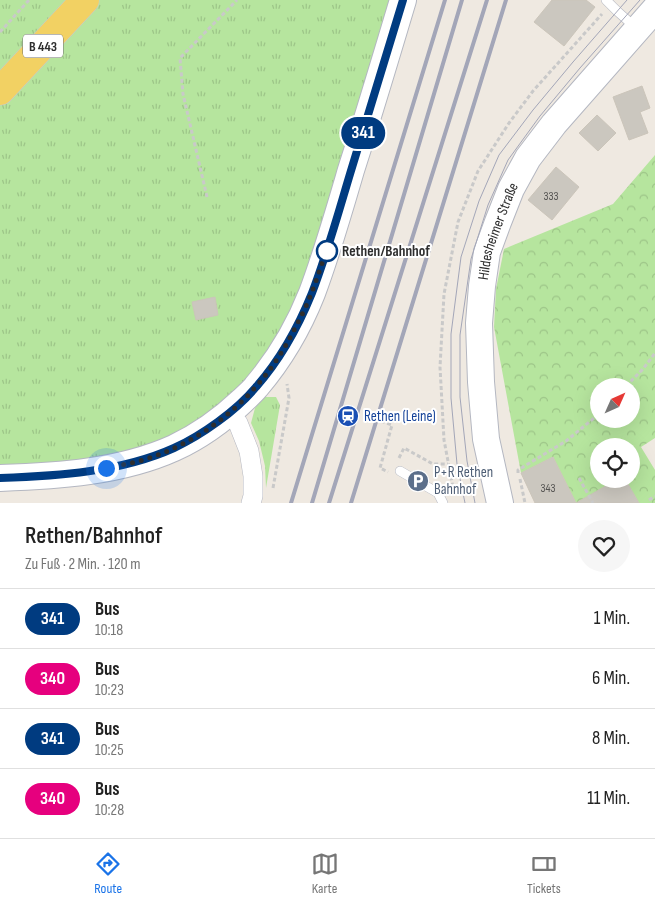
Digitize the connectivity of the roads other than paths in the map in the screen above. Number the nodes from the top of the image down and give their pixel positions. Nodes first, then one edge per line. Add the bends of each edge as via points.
1 (85, 0) edge
2 (403, 0) edge
3 (606, 0) edge
4 (655, 9) edge
5 (637, 29) junction
6 (0, 91) edge
7 (229, 414) junction
8 (400, 471) road end
9 (0, 478) edge
10 (519, 502) edge
11 (251, 503) edge
12 (443, 503) edge

1 - 6 main road, B 443
2 - 7 street via 311,294 276,360 256,388
3 - 5 lane
4 - 5 street, Hildesheimer Straße
5 - 10 street, Hildesheimer Straße via 528,158 511,189 487,252 478,323 486,439
7 - 9 street via 175,448 143,460 49,476
7 - 11 street via 238,423 249,451 253,476
8 - 12 lane via 438,492

